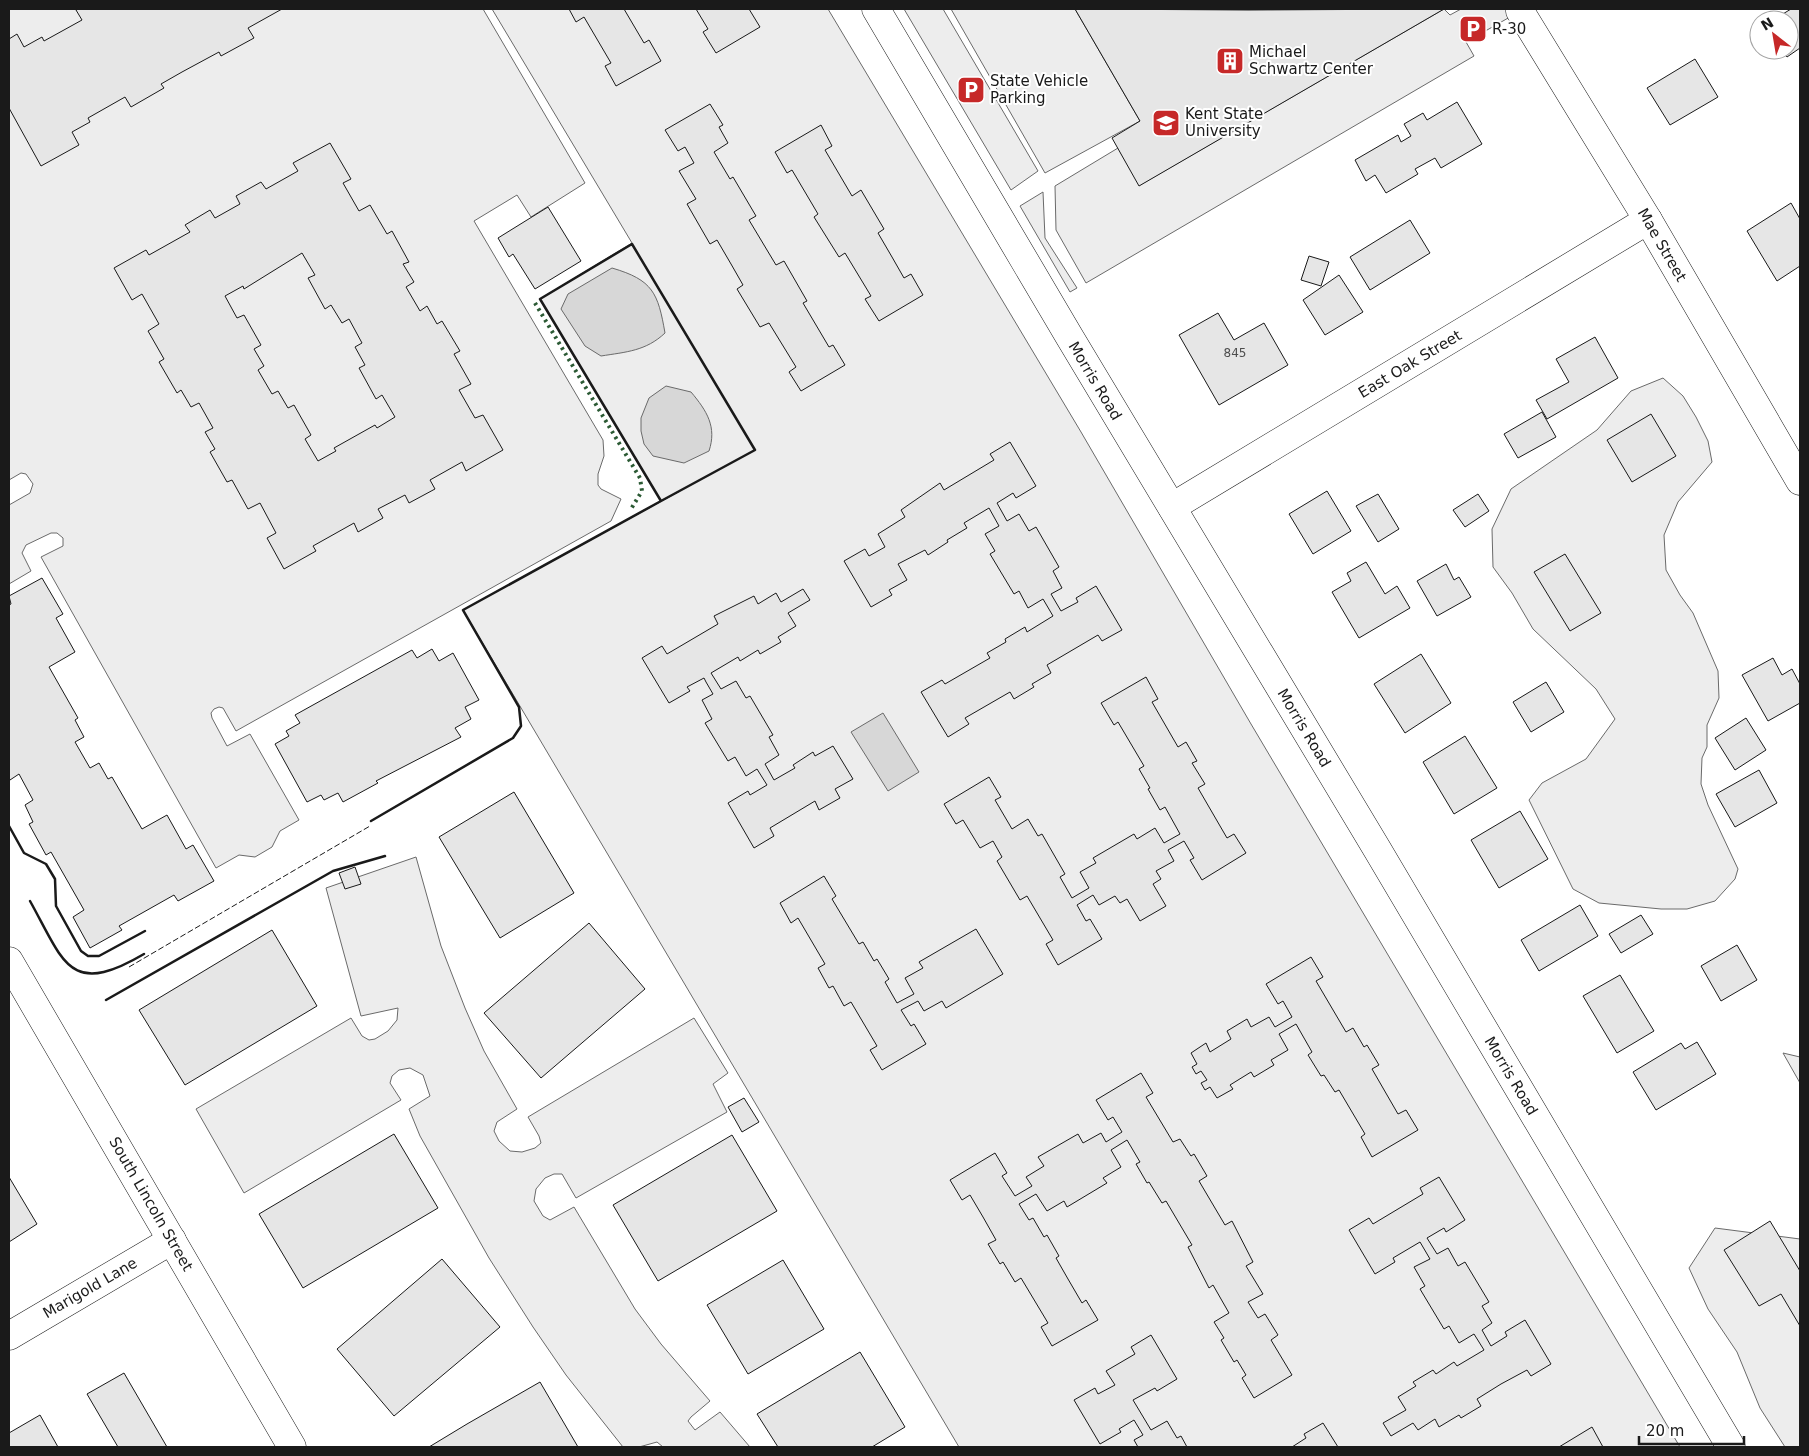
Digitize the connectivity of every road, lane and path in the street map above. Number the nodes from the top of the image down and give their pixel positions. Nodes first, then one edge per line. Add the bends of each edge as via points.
1 (876, 9) edge
2 (1520, 11) dead end
3 (1648, 220) junction
4 (1800, 481) edge
5 (1172, 507) junction
6 (9, 961) edge
7 (172, 1240) junction
8 (9, 1336) edge
9 (292, 1447) edge
10 (1731, 1447) edge

1 - 5 street, Morris Road
2 - 3 street, Mae Street
3 - 4 street, Mae Street
3 - 5 street, East Oak Street
5 - 10 street, Morris Road
6 - 7 street, South Lincoln Street
7 - 8 street, Marigold Lane
7 - 9 street, South Lincoln Street

